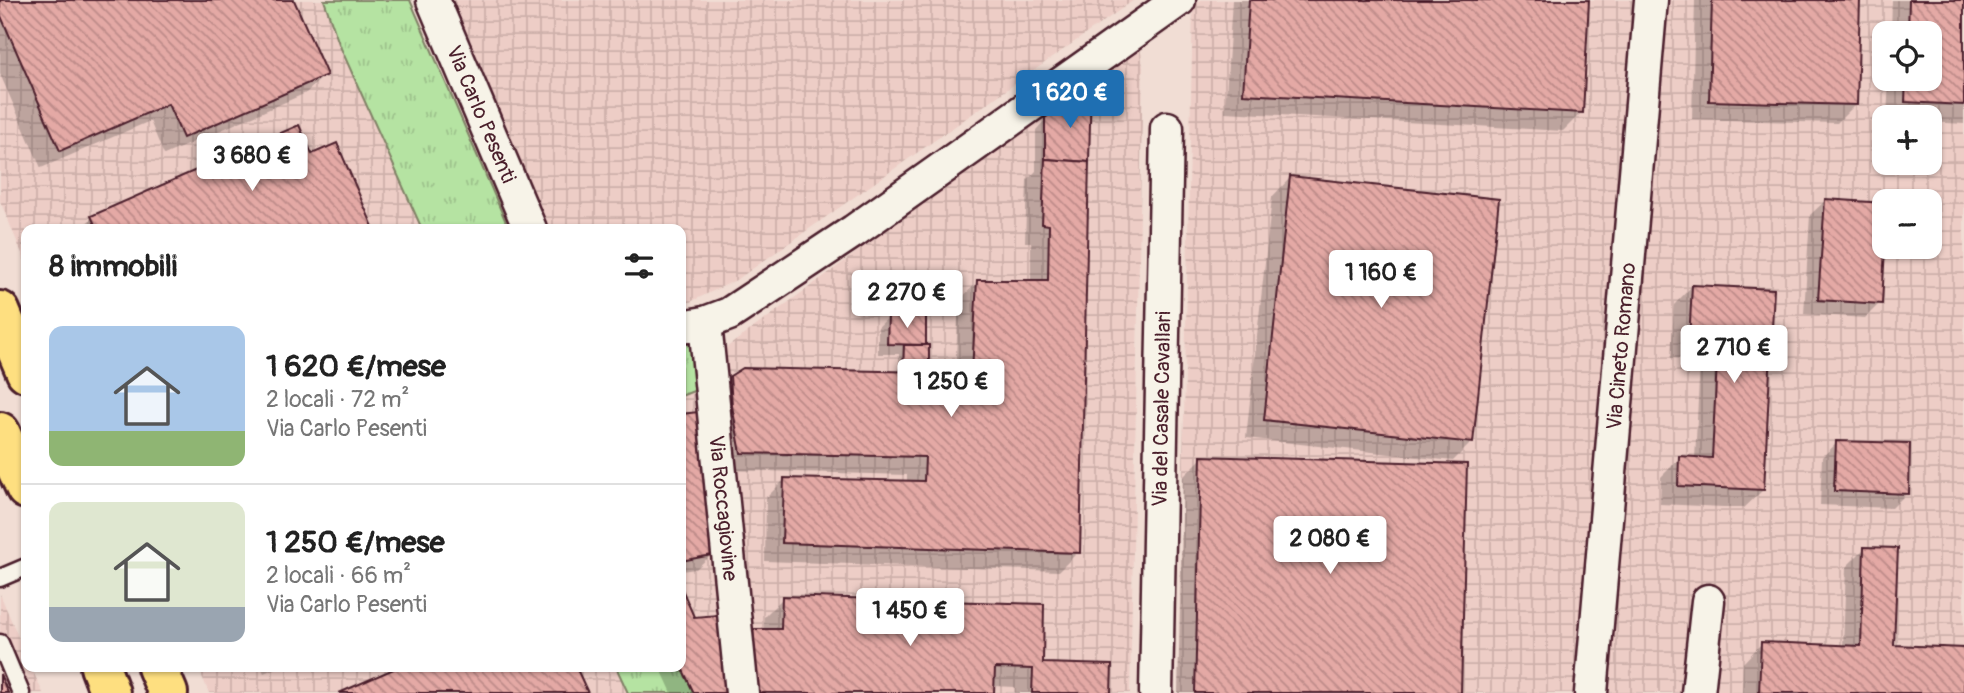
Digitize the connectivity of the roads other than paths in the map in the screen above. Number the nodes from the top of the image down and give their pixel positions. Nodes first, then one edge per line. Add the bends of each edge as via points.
1 (433, 0) edge
2 (1651, 0) edge
3 (1169, 3) edge
4 (1167, 128) dead end
5 (528, 224) edge
6 (0, 311) edge
7 (693, 325) edge
8 (21, 360) edge
9 (0, 432) edge
10 (21, 478) edge
11 (21, 569) edge
12 (0, 578) edge
13 (1708, 601) dead end
14 (0, 643) edge
15 (102, 672) edge
16 (159, 672) edge
17 (21, 693) edge
18 (110, 693) edge
19 (168, 693) edge
20 (743, 693) edge
21 (1156, 693) edge
22 (1591, 693) edge
23 (1698, 693) edge

1 - 5 street, Via Carlo Pesenti
2 - 22 street, Via Cineto Romano
3 - 7 street via 854,231 729,314
4 - 21 street, Via del Casale Cavallari
6 - 8 main road
7 - 20 street, Via Roccagiovine
9 - 10 main road
11 - 12 lane
13 - 23 street
14 - 17 lane
15 - 18 main road
16 - 19 main road

